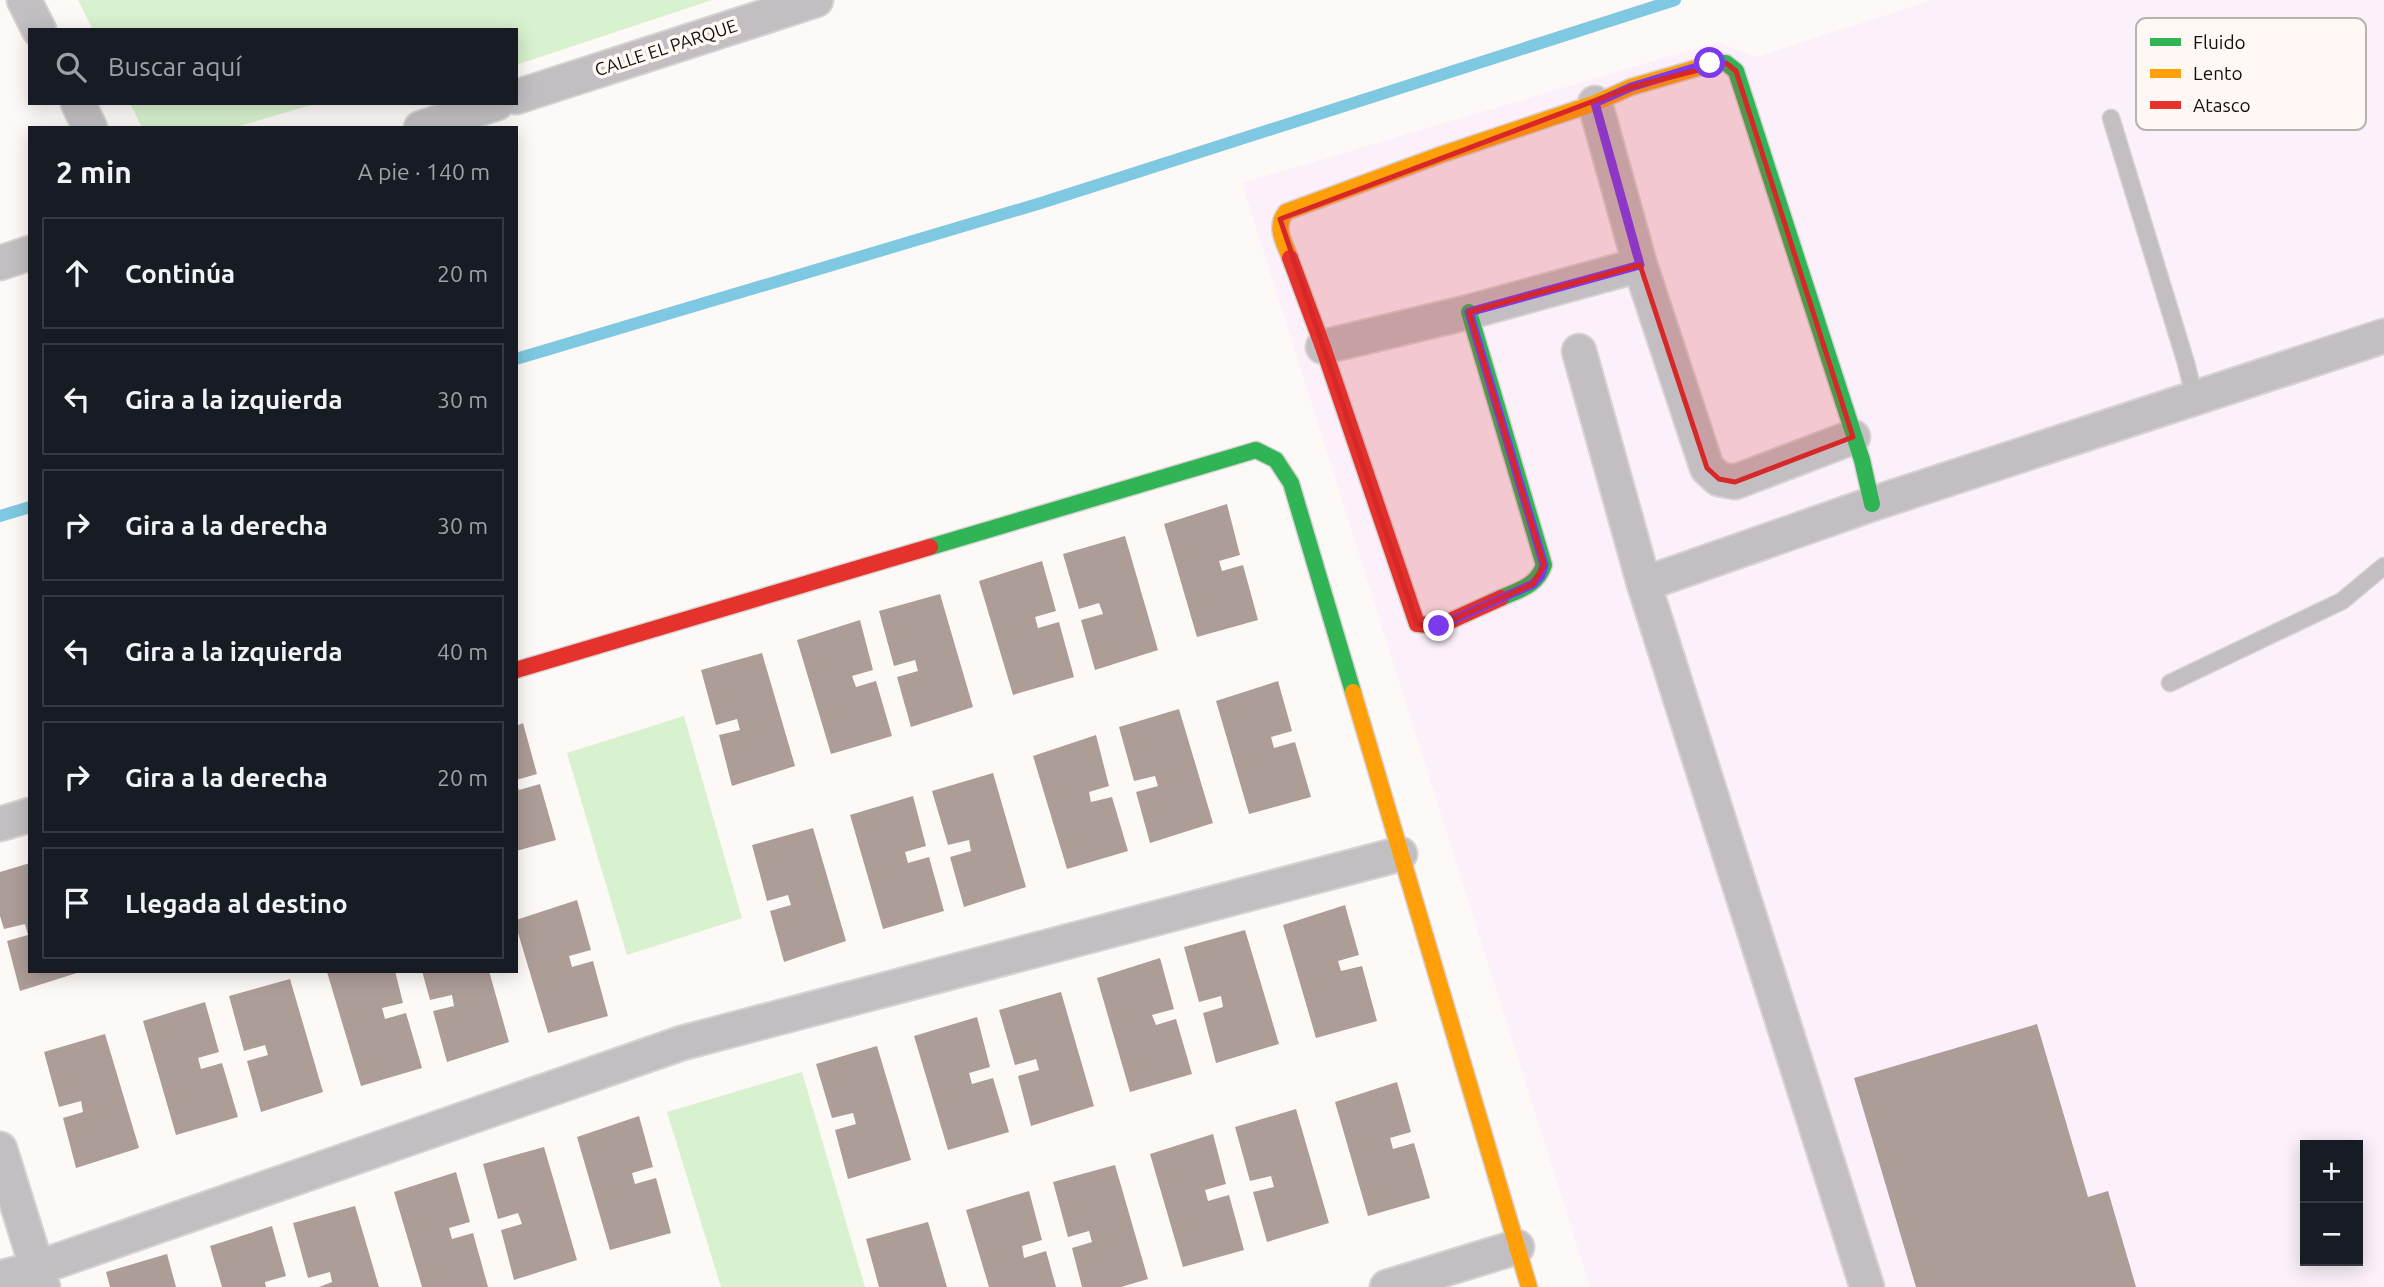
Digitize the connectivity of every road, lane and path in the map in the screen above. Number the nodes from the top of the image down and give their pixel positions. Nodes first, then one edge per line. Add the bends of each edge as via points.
1 (24, 0) edge
2 (812, 1) edge
3 (38, 28) edge
4 (518, 96) edge
5 (1595, 103) junction
6 (79, 105) edge
7 (491, 105) edge
8 (2112, 118) dead end
9 (89, 126) edge
10 (427, 126) edge
11 (28, 254) edge
12 (0, 262) edge
13 (1640, 265) junction
14 (1469, 312) junction
15 (2384, 336) edge
16 (1322, 347) junction
17 (1579, 351) dead end
18 (2195, 399) junction
19 (1853, 437) junction
20 (1872, 504) junction
21 (2384, 566) edge
22 (1644, 584) junction
23 (518, 669) edge
24 (2170, 683) dead end
25 (28, 816) edge
26 (0, 824) edge
27 (1400, 854) junction
28 (0, 1149) edge
29 (1517, 1247) junction
30 (0, 1278) edge
31 (40, 1278) edge
32 (1387, 1287) edge
33 (1529, 1287) edge
34 (1867, 1287) edge

1 - 3 street
2 - 4 street, CALLE EL PARQUE
5 - 13 street
5 - 16 street via 1286,212 1279,219 1279,228
5 - 19 street via 1710,63 1726,63 1736,71
6 - 9 street
7 - 10 street
8 - 18 lane
11 - 12 street
13 - 14 street
13 - 19 street via 1707,468 1719,479 1735,482
14 - 16 street
14 - 16 street via 1544,565 1533,584 1439,626 1417,624
15 - 18 street
17 - 22 street
18 - 20 street
19 - 20 street
20 - 22 street
21 - 24 lane via 2342,601
22 - 34 street
23 - 27 street via 1256,450 1276,460 1292,483
25 - 26 street
27 - 29 street
27 - 31 street via 682,1043
28 - 31 street
29 - 32 street
29 - 33 street
30 - 31 street

